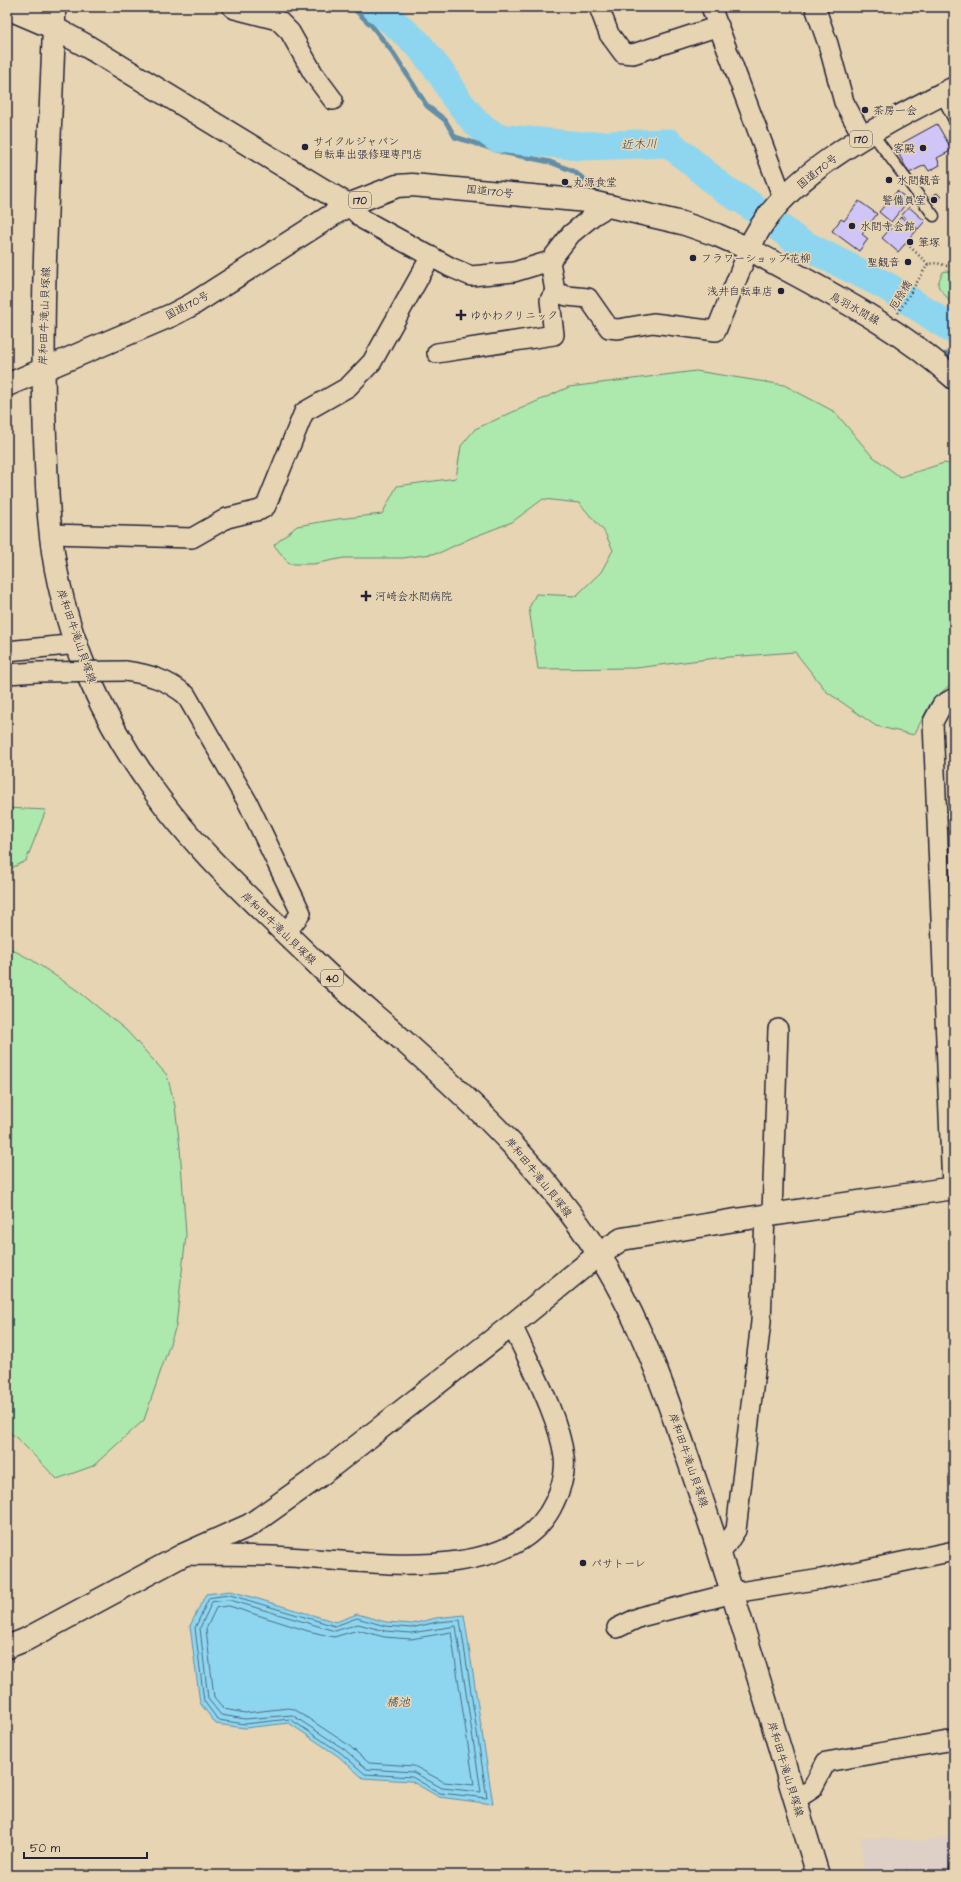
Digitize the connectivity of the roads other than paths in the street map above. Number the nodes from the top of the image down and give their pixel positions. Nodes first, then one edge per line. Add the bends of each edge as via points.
1 (232, 7) edge
2 (599, 7) edge
3 (711, 7) edge
4 (815, 7) edge
5 (7, 8) edge
6 (54, 18) edge
7 (719, 26) junction
8 (948, 92) edge
9 (333, 100) dead end
10 (954, 120) edge
11 (867, 135) junction
12 (780, 202) junction
13 (348, 205) junction
14 (611, 205) junction
15 (934, 216) dead end
16 (751, 243) junction
17 (431, 256) junction
18 (550, 261) junction
19 (555, 292) junction
20 (437, 353) dead end
21 (42, 370) junction
22 (954, 378) edge
23 (7, 385) edge
24 (51, 534) junction
25 (78, 644) junction
26 (7, 652) edge
27 (7, 674) edge
28 (954, 698) edge
29 (286, 933) junction
30 (778, 1029) dead end
31 (953, 1188) edge
32 (768, 1215) junction
33 (599, 1254) junction
34 (512, 1325) junction
35 (954, 1551) edge
36 (721, 1553) junction
37 (183, 1555) junction
38 (733, 1593) junction
39 (617, 1628) dead end
40 (7, 1647) edge
41 (954, 1740) edge
42 (795, 1800) junction
43 (818, 1875) edge

1 - 9 street via 235,10 278,20 290,32 313,73
2 - 7 street via 609,34 623,53 633,54
3 - 7 street
4 - 11 street via 844,102
5 - 6 main road
6 - 13 main road via 85,45
6 - 21 main road, 岸和田牛滝山貝塚線 / 40
7 - 12 street
8 - 10 lane
8 - 11 main road, 国道170号 / 170
11 - 12 main road, 国道170号 / 170 via 832,157
11 - 15 lane
12 - 16 main road, 国道170号 / 170
13 - 14 main road, 国道170号 / 170 via 397,186 431,185
13 - 17 street via 364,220
13 - 21 main road, 国道170号 / 170 via 193,304
14 - 16 main road, 国道170号 / 170
14 - 18 street via 571,234
16 - 19 street via 716,331 653,324 609,328 588,298
16 - 22 main road, 鳥羽水間線 via 889,327 925,352
17 - 18 street via 470,276 514,272
17 - 24 street via 372,362 348,387 304,412 266,506 260,510 227,518 192,538
18 - 19 street
19 - 20 street via 550,300 554,335
21 - 23 main road, 国道170号 / 170
21 - 24 main road, 岸和田牛滝山貝塚線 / 40
24 - 25 main road, 岸和田牛滝山貝塚線 / 40 via 59,583
25 - 26 street
25 - 29 main road, 岸和田牛滝山貝塚線 / 40 via 85,666 108,714 142,775 211,859
27 - 29 street, bridge via 125,671 144,673 172,684 186,695 248,803 300,913
28 - 31 street via 942,705 933,722
29 - 33 main road, 岸和田牛滝山貝塚線 / 40 via 506,1136 526,1158
30 - 32 street
31 - 32 main road
32 - 33 main road via 622,1239
32 - 36 street via 761,1322 736,1530
33 - 34 main road
33 - 36 main road, 岸和田牛滝山貝塚線 / 40 via 637,1325 662,1380
34 - 37 main road via 319,1476 250,1525
34 - 37 street via 558,1426 565,1458 562,1486 548,1515 518,1544 492,1555 467,1561 401,1564 288,1556
35 - 38 street via 821,1579
36 - 38 main road, 岸和田牛滝山貝塚線 / 40
37 - 40 main road via 25,1640
38 - 39 street via 640,1617
38 - 42 main road, 岸和田牛滝山貝塚線 / 40
41 - 42 street via 826,1762 812,1789
42 - 43 main road, 岸和田牛滝山貝塚線 / 40

